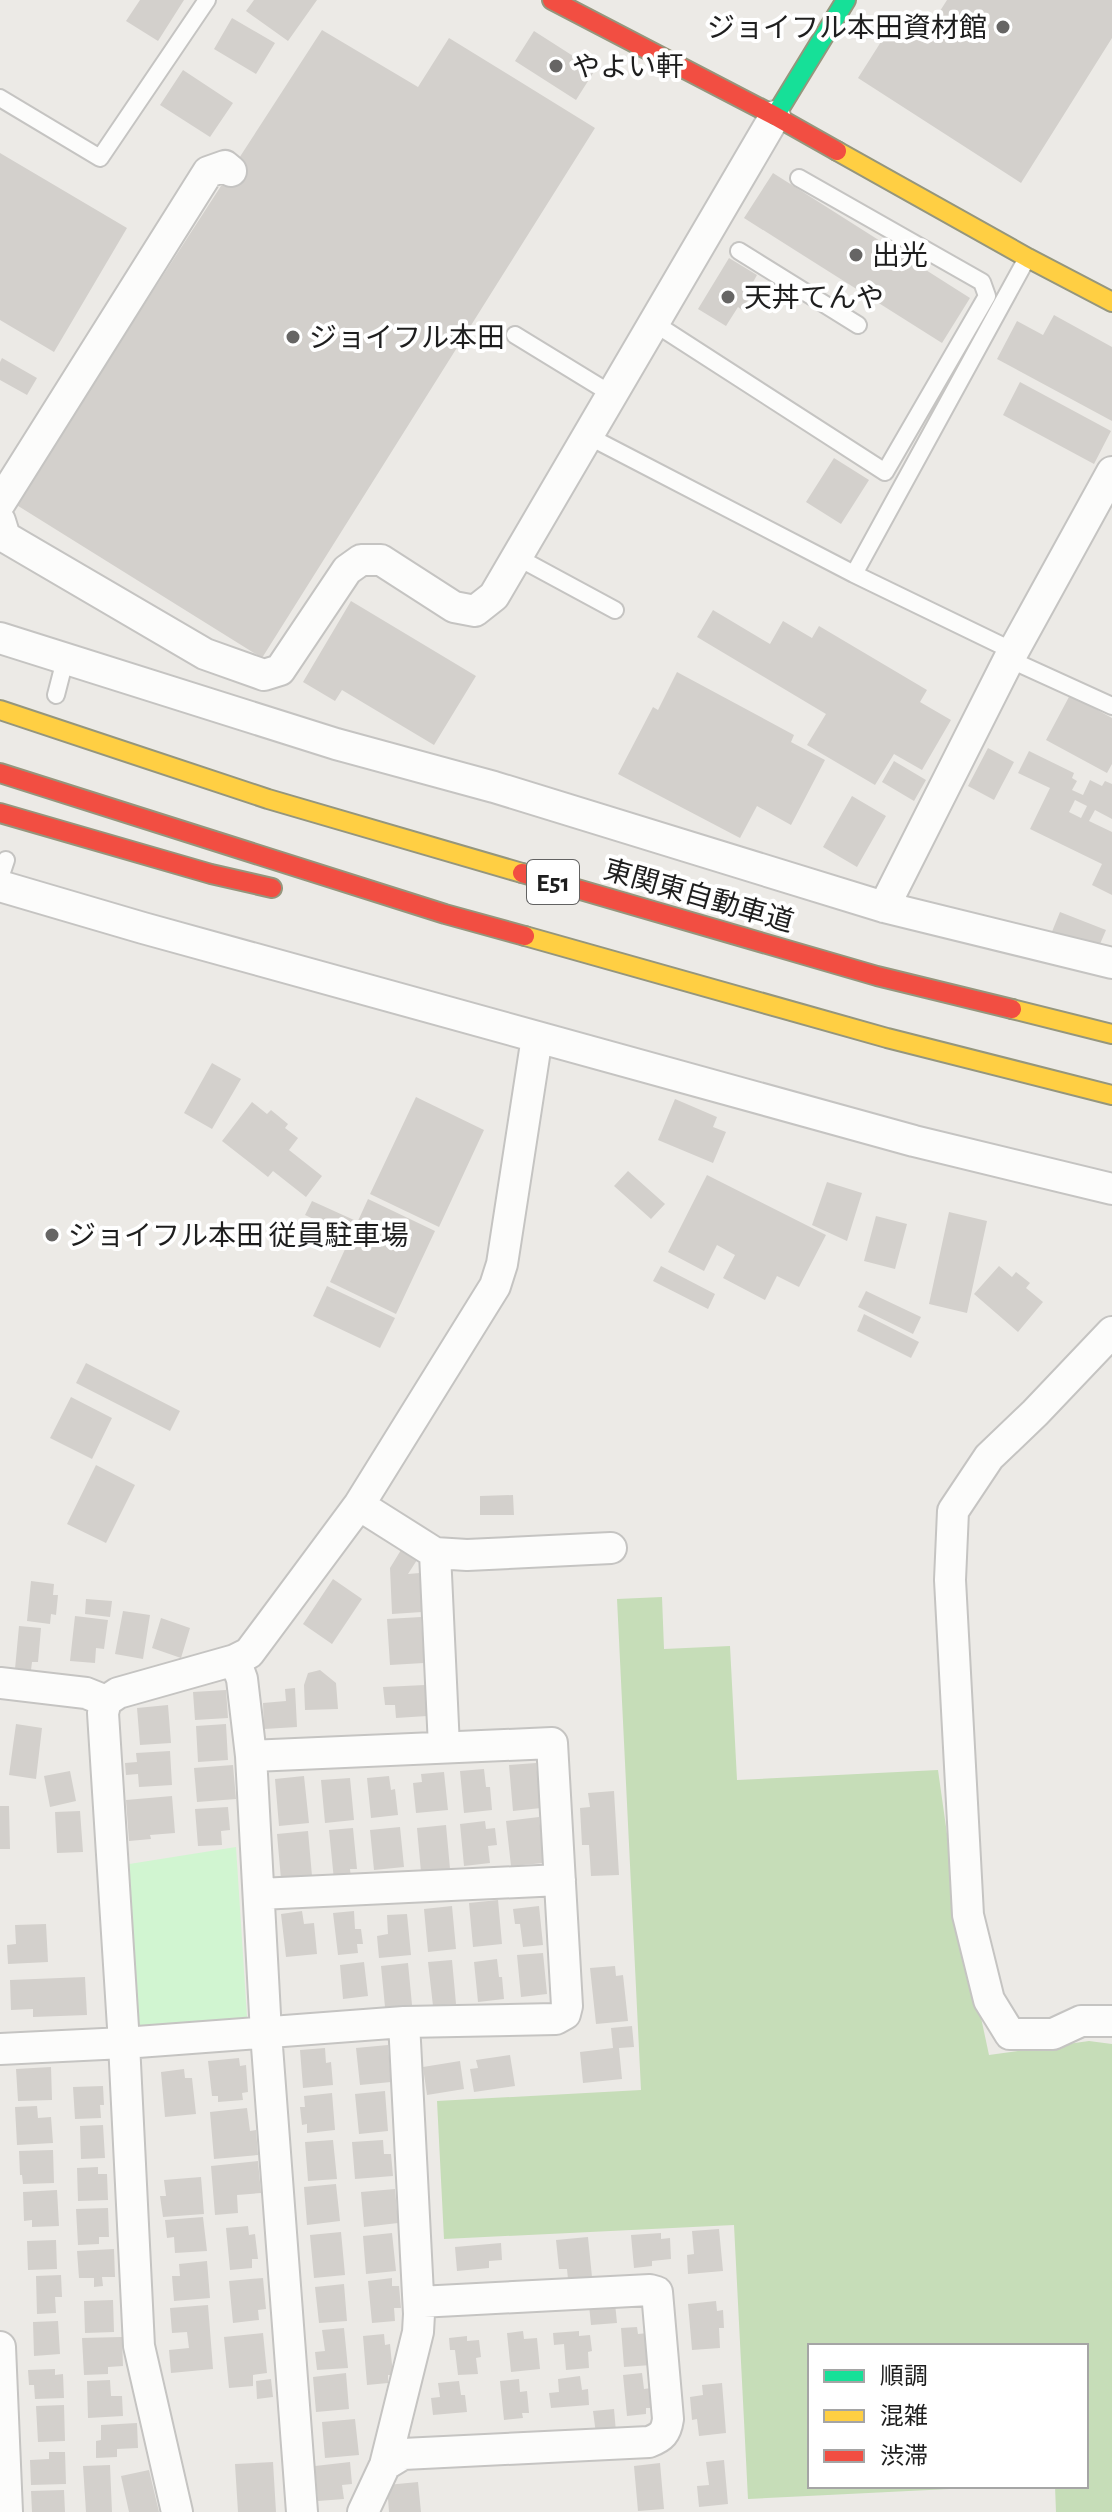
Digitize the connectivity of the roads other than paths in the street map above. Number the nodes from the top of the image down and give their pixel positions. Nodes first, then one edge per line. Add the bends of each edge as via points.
1 (207, 0) edge
2 (552, 0) edge
3 (846, 0) edge
4 (0, 98) edge
5 (775, 116) junction
6 (231, 171) dead end
7 (799, 178) dead end
8 (739, 251) dead end
9 (1028, 258) junction
10 (1112, 302) edge
11 (654, 323) junction
12 (858, 325) dead end
13 (515, 335) dead end
14 (613, 395) junction
15 (588, 436) junction
16 (1107, 491) edge
17 (0, 503) edge
18 (0, 521) edge
19 (517, 557) junction
20 (854, 574) junction
21 (615, 610) dead end
22 (0, 638) edge
23 (1011, 655) junction
24 (65, 660) junction
25 (56, 695) dead end
26 (1112, 706) edge
27 (0, 710) edge
28 (0, 773) edge
29 (0, 813) edge
30 (3, 873) edge
31 (0, 878) edge
32 (284, 891) dead end
33 (357, 905) dead end
34 (884, 907) junction
35 (445, 914) junction
36 (1112, 963) edge
37 (1112, 1034) edge
38 (537, 1037) junction
39 (1112, 1095) edge
40 (1112, 1189) edge
41 (1112, 1332) edge
42 (359, 1505) junction
43 (611, 1548) dead end
44 (435, 1553) junction
45 (235, 1660) junction
46 (0, 1683) edge
47 (106, 1701) junction
48 (444, 1747) junction
49 (251, 1756) junction
50 (560, 1880) junction
51 (259, 1894) junction
52 (1112, 2021) edge
53 (404, 2022) junction
54 (266, 2033) junction
55 (124, 2043) junction
56 (0, 2049) edge
57 (419, 2302) junction
58 (0, 2347) edge
59 (385, 2465) junction
60 (7, 2512) edge
61 (177, 2512) edge
62 (302, 2512) edge
63 (363, 2512) edge

1 - 4 lane via 100,158
2 - 5 main road
3 - 5 main road
5 - 9 main road
5 - 11 street
6 - 17 street via 225,166 208,172
7 - 11 lane via 982,282 987,296 885,472
8 - 12 lane
9 - 10 main road
9 - 20 lane
11 - 14 street
13 - 14 lane
14 - 15 street
15 - 19 street
15 - 20 lane
16 - 23 street
18 - 19 street via 5,537 205,654 264,675 280,670 347,570 361,560 381,560 454,607 475,611 494,596
19 - 21 lane
20 - 23 lane
22 - 24 street
23 - 26 lane
23 - 34 street
24 - 25 lane
24 - 34 street
27 - 37 main road, 東関東自動車道 / E51 via 268,799 877,976
28 - 35 main road, E51
29 - 32 main road
30 - 31 lane
30 - 38 street
33 - 35 main road
34 - 36 street
35 - 39 main road, E51
38 - 40 street via 914,1141
38 - 42 street via 495,1286
41 - 52 street via 989,1457 953,1511 950,1580 968,1915 989,2000 1010,2034 1053,2034 1081,2021
42 - 44 street
42 - 45 street via 249,1653
43 - 44 street
44 - 48 street
45 - 47 street
45 - 49 street
46 - 47 street via 86,1693
47 - 55 street via 102,1728
48 - 49 street
48 - 50 street via 552,1743
49 - 51 street
50 - 51 street
50 - 53 street via 565,2014 556,2019
51 - 54 street
53 - 54 street
53 - 57 street
54 - 55 street
54 - 62 street
55 - 56 street
55 - 61 street via 139,2346
57 - 59 street via 418,2332
57 - 59 street via 657,2292 667,2431 649,2442 403,2454
58 - 60 street
59 - 63 street

